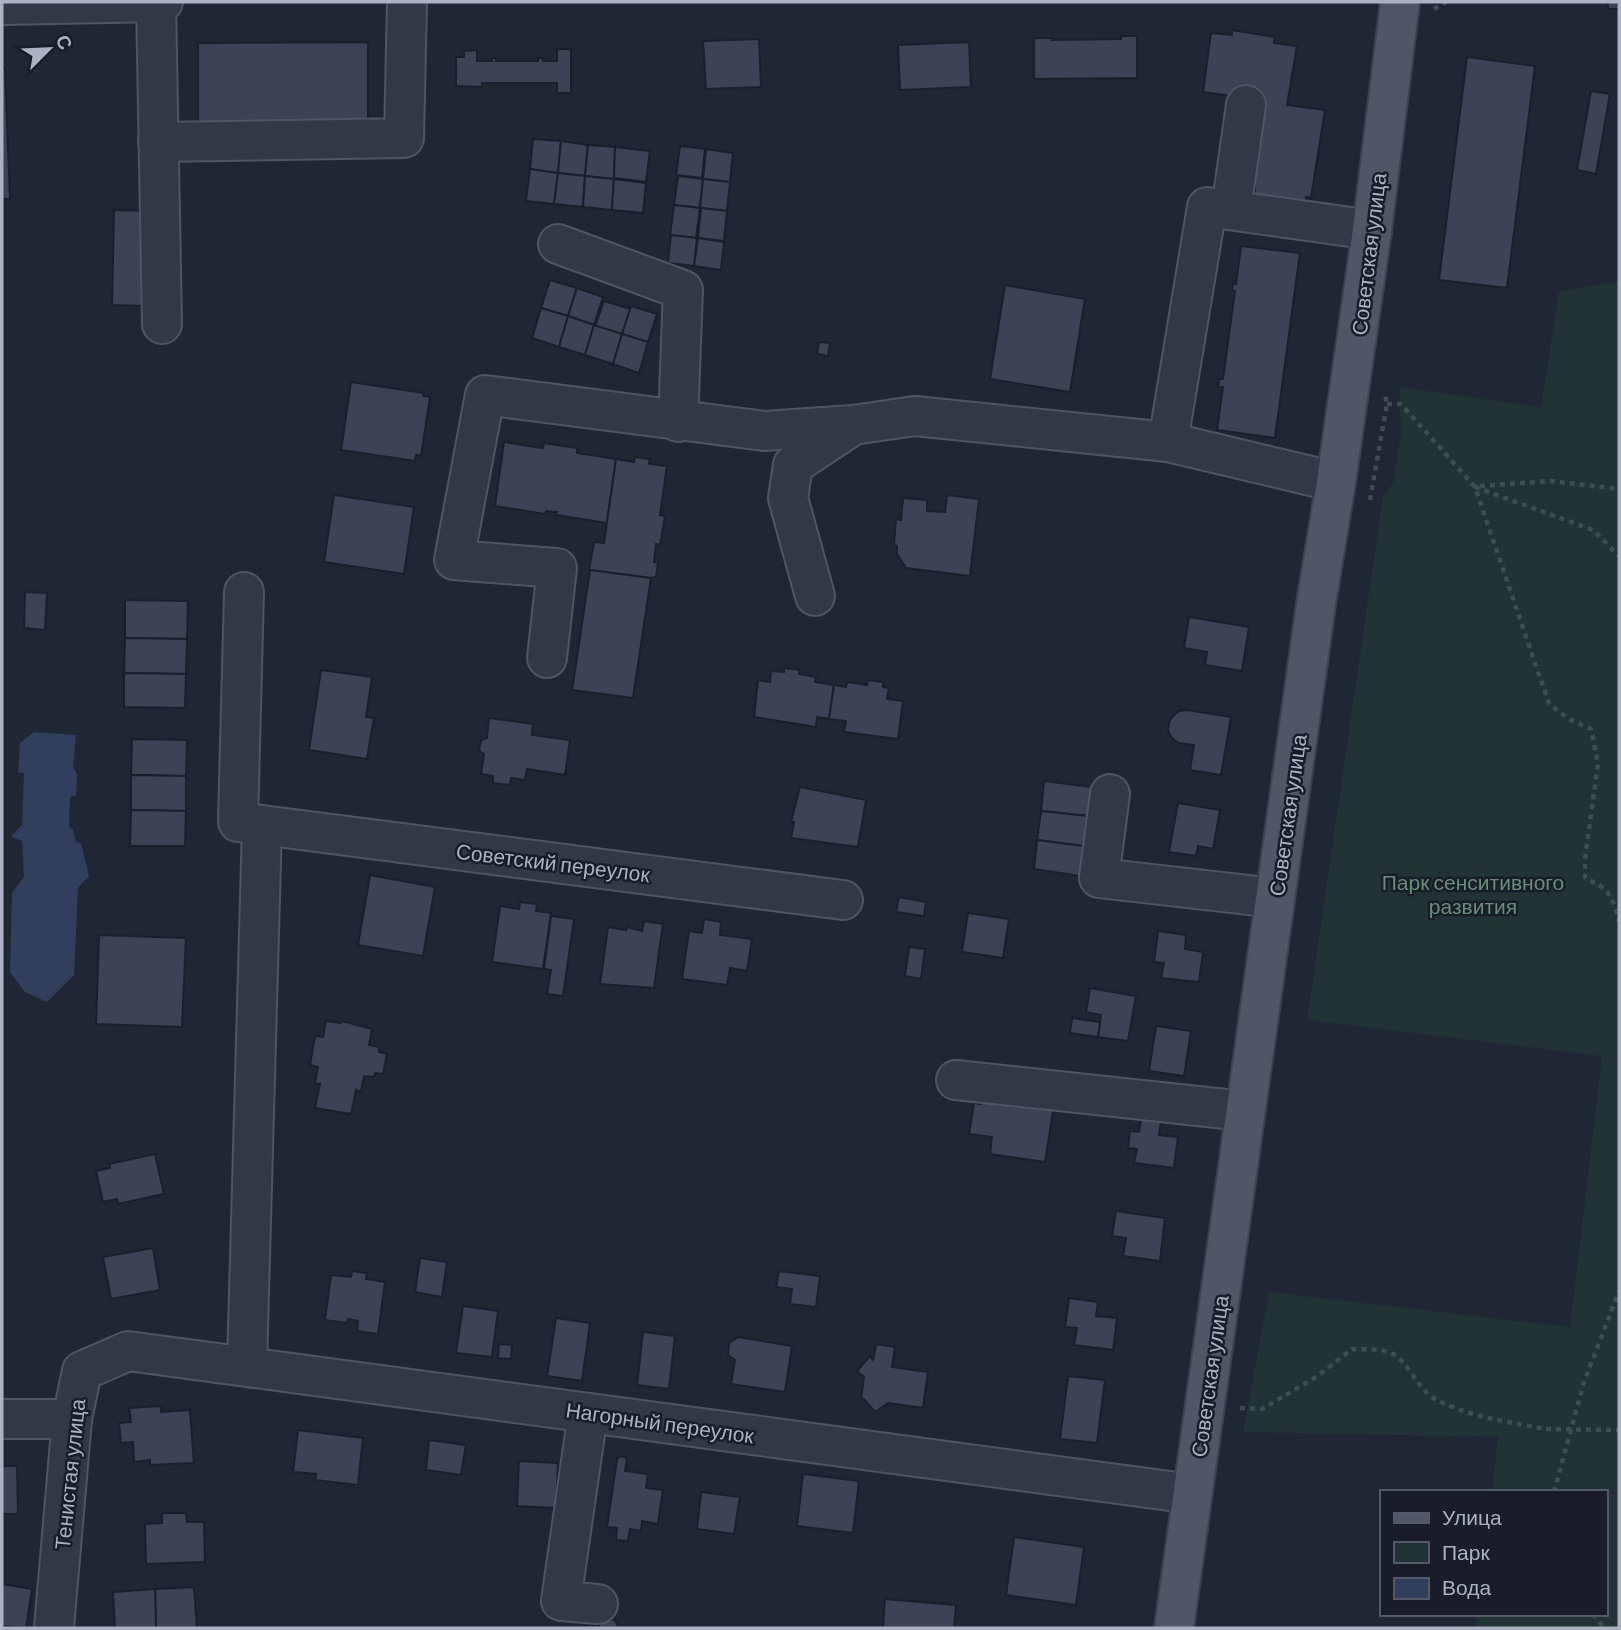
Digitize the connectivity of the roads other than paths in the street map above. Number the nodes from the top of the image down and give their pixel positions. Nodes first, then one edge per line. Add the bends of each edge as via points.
1 (156, 2) edge
2 (163, 2) edge
3 (407, 2) edge
4 (1400, 2) edge
5 (2, 5) edge
6 (1246, 105) dead end
7 (158, 142) junction
8 (1231, 210) junction
9 (1372, 230) junction
10 (558, 244) dead end
11 (162, 324) dead end
12 (678, 422) junction
13 (853, 425) junction
14 (1168, 442) junction
15 (1336, 482) junction
16 (244, 592) dead end
17 (815, 596) dead end
18 (547, 658) dead end
19 (1110, 794) dead end
20 (262, 825) junction
21 (1275, 898) junction
22 (843, 900) dead end
23 (956, 1080) dead end
24 (1244, 1111) junction
25 (128, 1351) joint
26 (247, 1366) junction
27 (588, 1413) junction
28 (2, 1419) edge
29 (72, 1419) junction
30 (1192, 1494) junction
31 (598, 1604) dead end
32 (54, 1628) edge
33 (1174, 1628) edge

1 - 2 street
1 - 5 street
1 - 7 street
3 - 7 street via 404,138
4 - 9 main road, Советская улица
6 - 8 street
7 - 11 street
8 - 9 street
8 - 14 street via 1207,207
9 - 15 main road, Советская улица
10 - 12 street via 683,290
12 - 13 street via 764,431
12 - 18 street via 485,395 454,560 557,568
13 - 14 street via 915,416
13 - 17 street via 793,465 788,498
14 - 15 street
15 - 21 main road, Советская улица
16 - 20 street, Советский переулок via 238,822
19 - 21 street via 1099,878
20 - 22 street, Советский переулок
20 - 26 street
21 - 24 main road, Советская улица
23 - 24 street
24 - 30 main road, Советская улица
25 - 26 street, Нагорный переулок
25 - 29 street, Тенистая улица via 82,1371
26 - 27 street, Нагорный переулок
27 - 30 street, Нагорный переулок
27 - 31 street via 561,1601
28 - 29 street
29 - 32 street, Тенистая улица
30 - 33 main road, Советская улица

